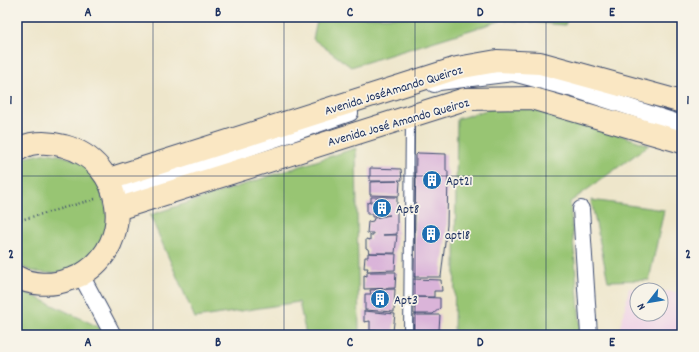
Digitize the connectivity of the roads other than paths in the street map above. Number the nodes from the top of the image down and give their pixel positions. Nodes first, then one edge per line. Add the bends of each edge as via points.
1 (682, 102) edge
2 (410, 116) junction
3 (682, 124) edge
4 (682, 142) edge
5 (17, 150) edge
6 (114, 194) junction
7 (581, 209) dead end
8 (81, 275) junction
9 (17, 277) edge
10 (113, 335) edge
11 (408, 335) edge
12 (589, 335) edge

1 - 6 main road, Avenida JoséAmando Queiroz via 540,63 497,60 457,68
2 - 4 main road, Avenida José Amando Queiroz via 465,99 531,98
2 - 6 main road, Avenida José Amando Queiroz
2 - 11 lane
3 - 6 street via 514,73 439,82
5 - 6 main road via 31,144 54,143 76,149 95,161
6 - 8 main road via 116,229 109,248 97,263
7 - 12 street
8 - 9 main road via 61,282 40,284
8 - 10 street

